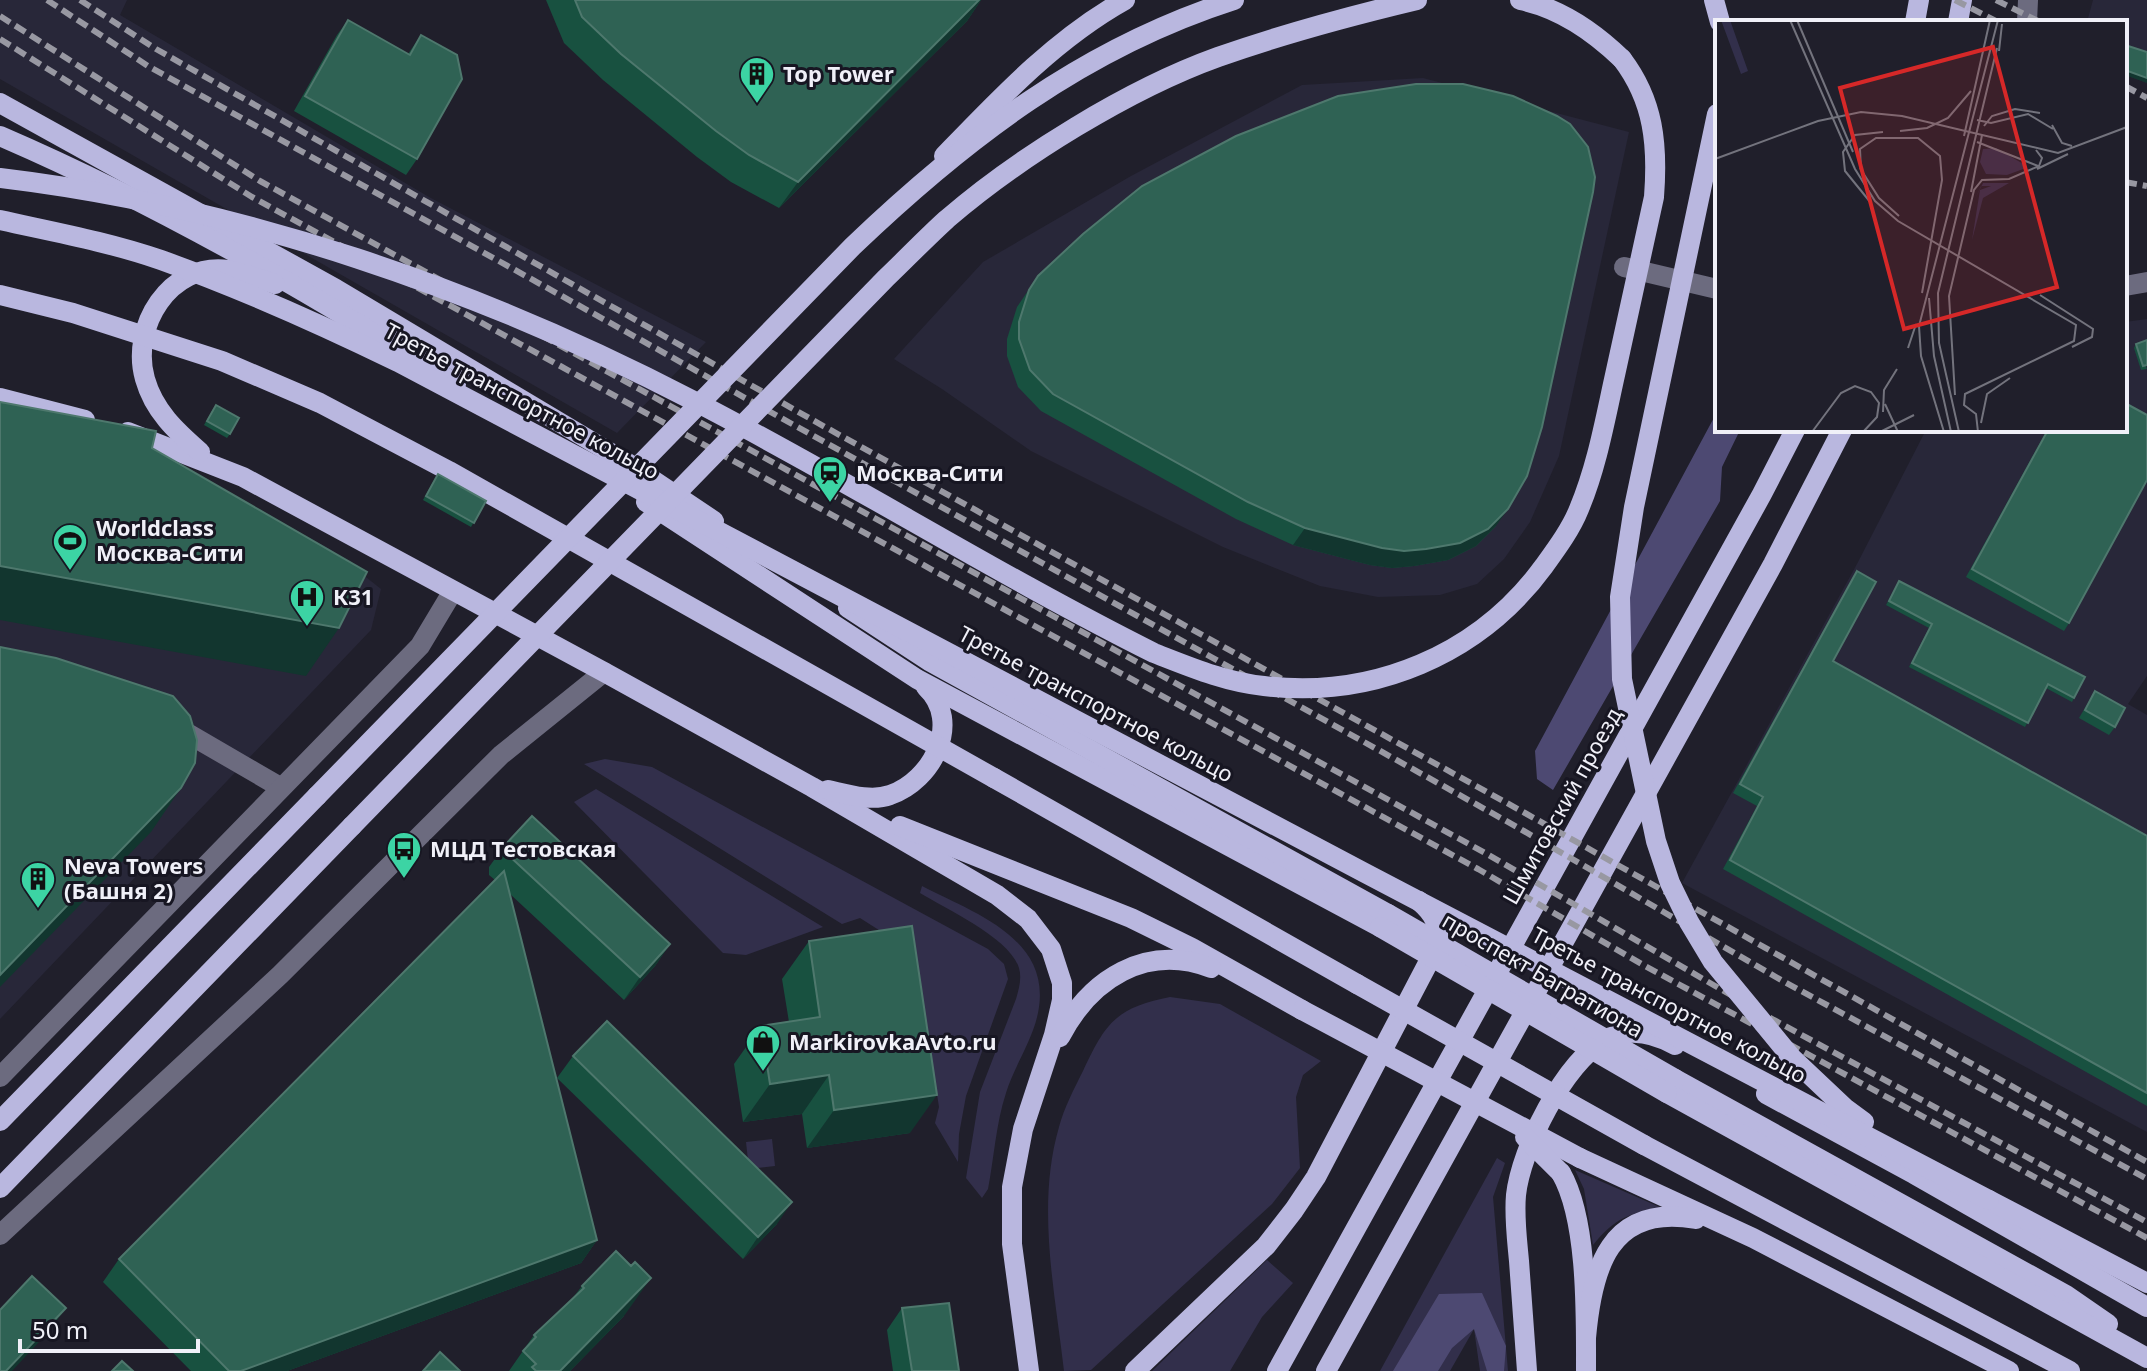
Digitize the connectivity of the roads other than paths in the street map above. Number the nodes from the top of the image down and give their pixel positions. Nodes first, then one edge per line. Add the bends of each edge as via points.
1 (1125, 0) edge
2 (1234, 0) edge
3 (1417, 0) edge
4 (1520, 0) edge
5 (1714, 0) edge
6 (1919, 0) edge
7 (1962, 0) edge
8 (1719, 20) edge
9 (1915, 20) edge
10 (1958, 20) edge
11 (0, 103) edge
12 (1715, 123) edge
13 (0, 136) edge
14 (0, 178) edge
15 (908, 194) junction
16 (0, 220) edge
17 (1624, 267) dead end
18 (2147, 282) edge
19 (2127, 286) edge
20 (1715, 289) edge
21 (0, 295) edge
22 (330, 296) junction
23 (0, 398) edge
24 (1794, 432) edge
25 (1841, 432) edge
26 (212, 463) junction
27 (719, 524) junction
28 (453, 591) junction
29 (604, 672) junction
30 (917, 679) junction
31 (157, 717) edge
32 (280, 787) junction
33 (812, 787) junction
34 (1384, 920) junction
35 (1302, 1010) junction
36 (0, 1077) edge
37 (1038, 1084) junction
38 (1671, 1086) junction
39 (3, 1118) edge
40 (1508, 1121) junction
41 (0, 1188) edge
42 (1989, 1200) junction
43 (0, 1235) edge
44 (1753, 1238) junction
45 (2147, 1283) edge
46 (2147, 1307) edge
47 (1586, 1338) junction
48 (2147, 1351) edge
49 (2147, 1358) edge
50 (1029, 1371) edge
51 (1135, 1371) edge
52 (1277, 1371) edge
53 (1326, 1371) edge
54 (1527, 1371) edge
55 (1586, 1371) edge
56 (2009, 1371) edge
57 (2070, 1371) edge

1 - 15 main road, bridge via 1031,68
2 - 15 main road, bridge via 1125,44 1064,77 1011,111
3 - 41 main road, bridge via 1230,54 1147,89 1012,170 948,219
4 - 14 main road, bridge via 1578,23 1622,59 1641,87 1655,136 1654,197 1600,446 1565,535 1508,609 1436,658 1356,684 1260,686 1154,653 695,401 531,323 429,284 217,219
5 - 8 main road
6 - 9 main road
7 - 10 main road
11 - 22 main road
12 - 42 main road, bridge via 1620,597 1622,679 1656,841 1670,883 1713,962 1792,1058 1845,1108 1974,1185
13 - 22 main road
15 - 39 main road, bridge
16 - 42 main road, Третье транспортное кольцо, bridge via 159,260 385,356
17 - 20 street
18 - 19 street
21 - 57 main road, bridge via 222,361 333,410 463,478 1644,1145
22 - 26 main road via 227,270 201,271 179,280 163,295 148,326 144,376 152,400 171,427
22 - 27 main road via 626,462
22 - 30 main road via 426,365 612,479
23 - 26 main road via 106,425
24 - 52 main road, Шмитовский проезд
25 - 53 main road
26 - 28 main road
27 - 34 main road via 929,661
27 - 51 main road via 1359,862 1411,894 1435,918 1437,946 1305,1195 1266,1246
28 - 29 main road
28 - 32 street via 420,646
29 - 33 main road
29 - 43 street via 501,755 280,975
30 - 33 main road via 943,713 935,756 922,773 886,797
30 - 34 main road
31 - 32 street
32 - 36 street
33 - 35 main road via 1131,918
33 - 37 main road via 997,895 1039,931 1058,967 1062,1000
34 - 38 main road, bridge
35 - 37 main road via 1205,966 1175,959 1149,961 1112,977 1079,1007
35 - 40 main road, bridge
37 - 50 main road via 1016,1159 1010,1213
38 - 48 main road via 2066,1295
38 - 49 main road
40 - 44 main road, bridge
40 - 47 main road, bridge via 1561,1173 1576,1211
42 - 45 main road, Третье транспортное кольцо
44 - 47 main road via 1702,1220 1671,1216 1627,1230 1598,1267
44 - 56 main road
46 - 54 main road via 1718,1068 1662,1038 1636,1032 1605,1040 1579,1063 1536,1129 1522,1162 1516,1214
47 - 55 main road

